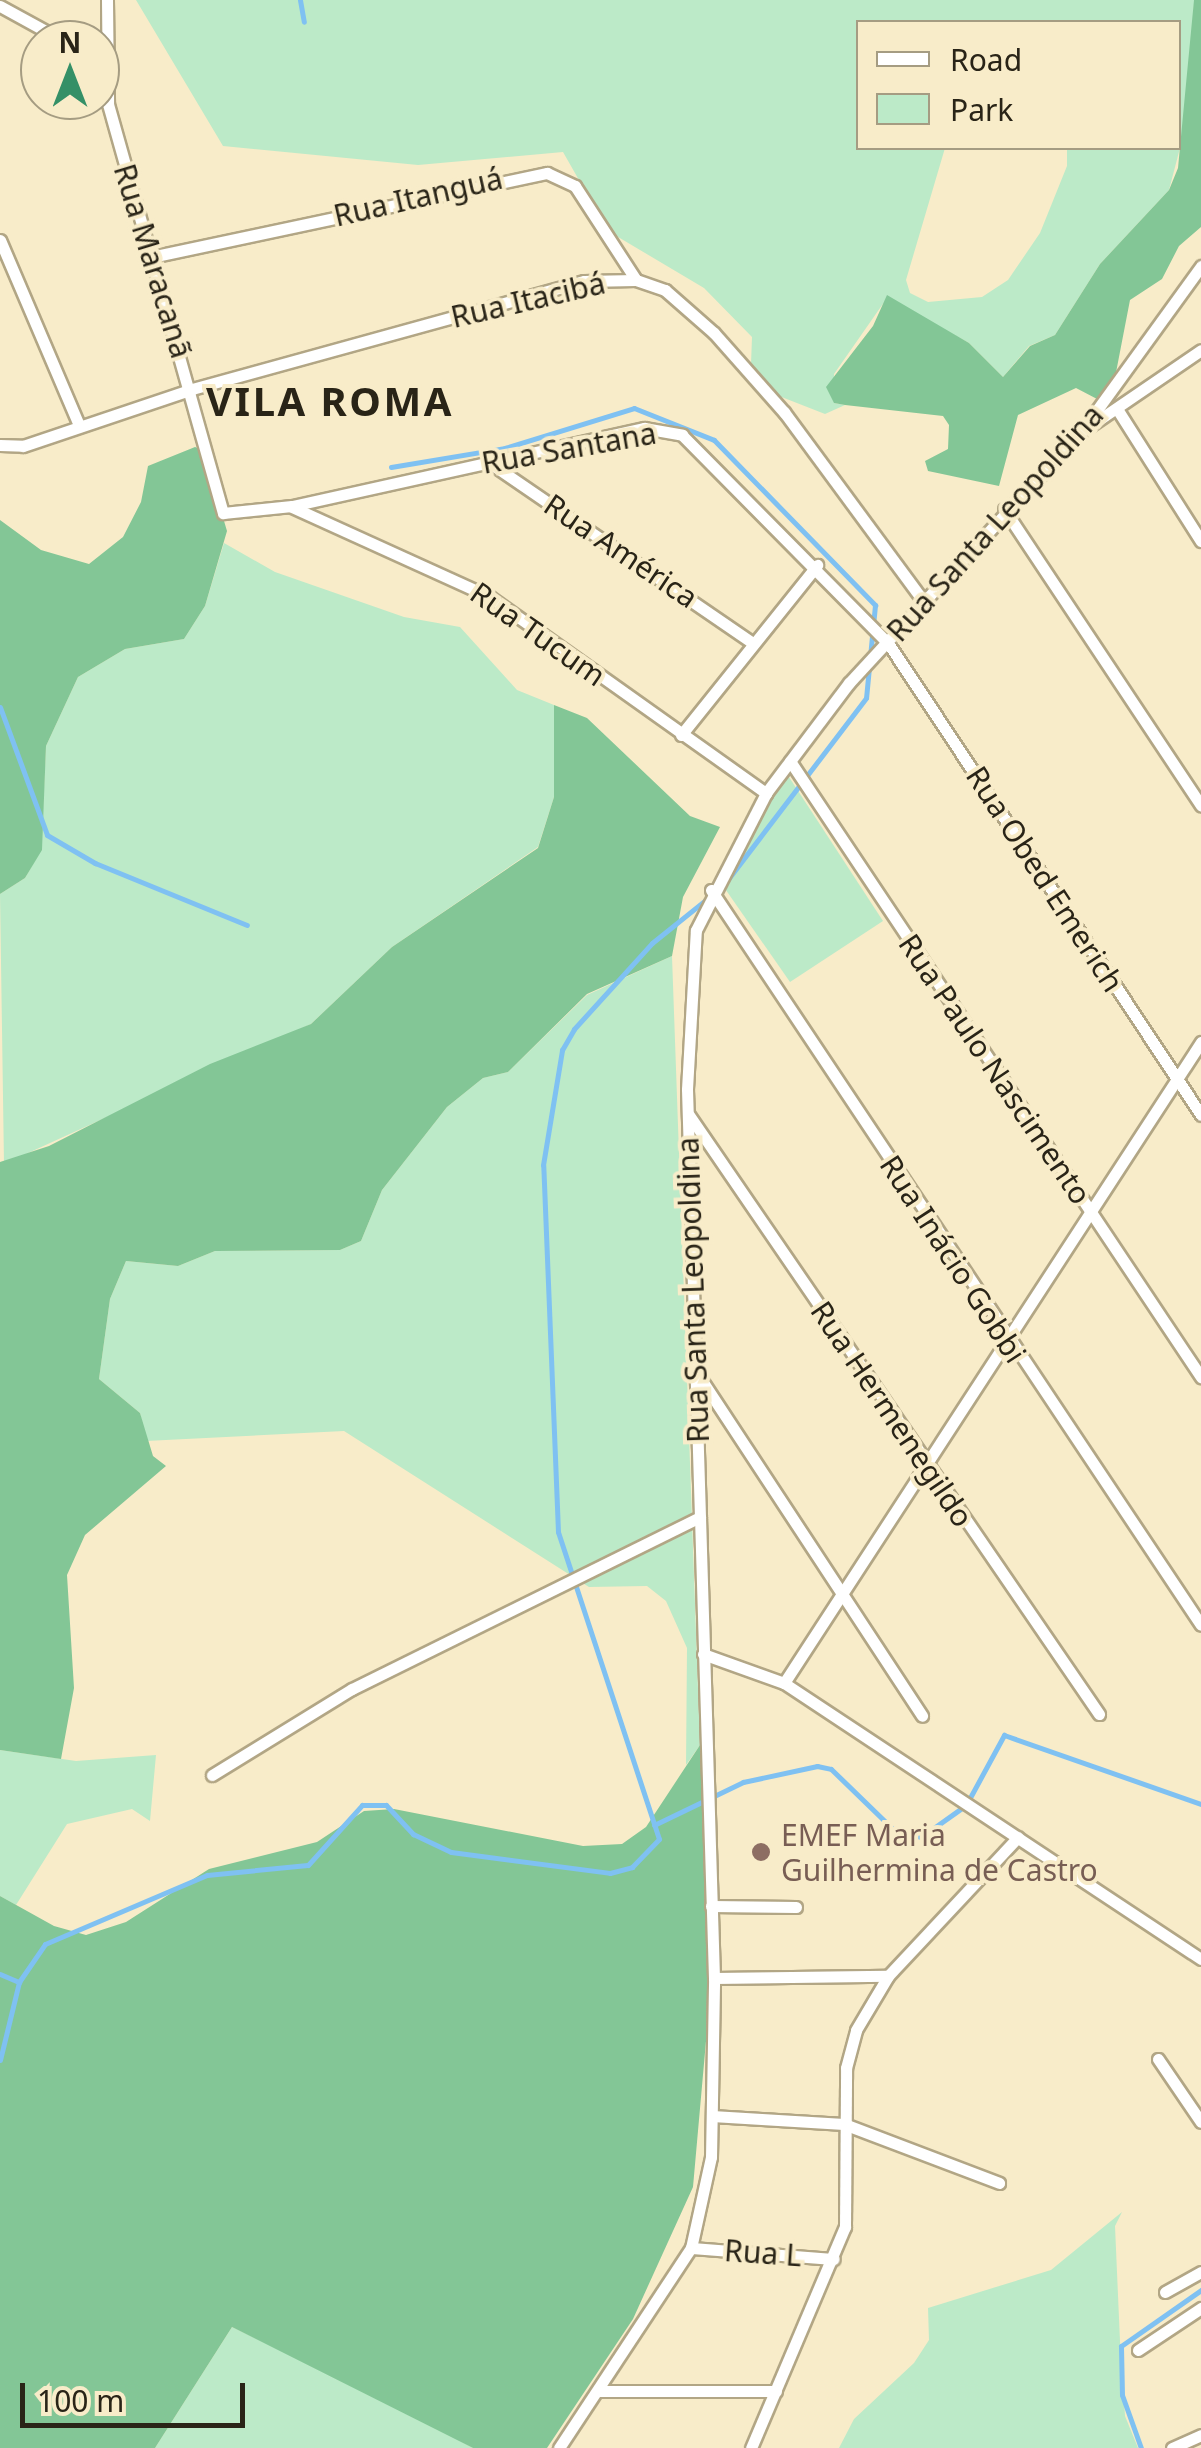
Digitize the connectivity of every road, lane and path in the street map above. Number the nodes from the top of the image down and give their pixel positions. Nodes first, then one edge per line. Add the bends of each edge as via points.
1 (0, 6) edge
2 (26, 20) edge
3 (112, 120) edge
4 (0, 240) edge
5 (151, 257) junction
6 (1201, 266) edge
7 (636, 280) junction
8 (1201, 350) edge
9 (192, 389) junction
10 (1118, 412) junction
11 (78, 425) junction
12 (1081, 432) junction
13 (0, 445) edge
14 (487, 461) junction
15 (292, 506) junction
16 (1004, 508) junction
17 (227, 516) joint
18 (1201, 542) edge
19 (817, 565) junction
20 (924, 602) junction
21 (754, 642) junction
22 (888, 643) junction
23 (680, 735) junction
24 (790, 760) junction
25 (766, 793) junction
26 (1201, 805) edge
27 (711, 890) junction
28 (1201, 1042) edge
29 (1176, 1080) junction
30 (688, 1113) junction
31 (1201, 1115) edge
32 (1090, 1212) junction
33 (1007, 1342) junction
34 (697, 1373) junction
35 (1201, 1377) edge
36 (926, 1468) junction
37 (700, 1518) junction
38 (847, 1594) junction
39 (1201, 1626) edge
40 (702, 1654) junction
41 (784, 1683) junction
42 (1099, 1714) dead end
43 (922, 1716) dead end
44 (212, 1775) dead end
45 (1018, 1837) junction
46 (710, 1906) junction
47 (796, 1907) dead end
48 (1201, 1959) edge
49 (888, 1976) junction
50 (714, 1978) junction
51 (1158, 2059) dead end
52 (712, 2116) junction
53 (1201, 2122) edge
54 (844, 2124) junction
55 (999, 2183) dead end
56 (691, 2248) junction
57 (834, 2258) junction
58 (1201, 2272) edge
59 (1164, 2292) dead end
60 (1201, 2308) edge
61 (1138, 2350) dead end
62 (600, 2390) junction
63 (776, 2391) junction
64 (1201, 2435) edge
65 (559, 2448) edge
66 (751, 2448) edge
67 (1172, 2448) edge

1 - 2 street
3 - 5 street, Rua Maracanã
4 - 11 street
5 - 7 street, Rua Itanguá via 547,173 574,186
5 - 9 street, Rua Maracanã
6 - 12 street, Rua Santa Leopoldina
7 - 9 street, Rua Itacibá via 584,281
7 - 20 street, Rua Itacibá via 665,290 714,333 784,412
8 - 10 street
9 - 11 street, Rua Itacibá
9 - 17 street, Rua Maracanã
10 - 12 street
10 - 18 street
11 - 13 street, Rua Itacibá via 22,446
12 - 16 street, Rua Santa Leopoldina
14 - 15 street, Rua Santana
14 - 19 street, Rua Santana via 644,428 670,430 691,441
14 - 21 street, Rua América
15 - 17 street, Rua Santana
15 - 23 street, Rua Tucum via 490,597
16 - 20 street, Rua Santa Leopoldina
16 - 26 street
19 - 21 street
19 - 22 street, Rua Santana
20 - 22 street, Rua Santa Leopoldina
21 - 23 street
22 - 24 street, Rua Santa Leopoldina
22 - 29 street, Rua Obed Emerich
23 - 25 street, Rua Tucum
24 - 25 street, Rua Santa Leopoldina
24 - 32 street, Rua Paulo Nascimento
25 - 27 street, Rua Santa Leopoldina
27 - 30 street, Rua Santa Leopoldina via 693,948
27 - 33 street, Rua Inácio Gobbi
28 - 29 street
29 - 31 street, Rua Obed Emerich
29 - 32 street
30 - 34 street, Rua Santa Leopoldina
30 - 36 street, Rua Hermenegildo
32 - 33 street
32 - 35 street, Rua Paulo Nascimento
33 - 36 street
33 - 39 street, Rua Inácio Gobbi
34 - 37 street, Rua Santa Leopoldina
34 - 38 street
36 - 38 street
36 - 42 street, Rua Hermenegildo
37 - 40 street, Rua Santa Leopoldina
37 - 44 street via 352,1689
38 - 41 street
38 - 43 street
40 - 41 street
40 - 46 street, Rua Santa Leopoldina
41 - 45 street
45 - 48 street
45 - 49 street
46 - 47 street
46 - 50 street, Rua Santa Leopoldina
49 - 50 street
49 - 54 street via 850,2046
50 - 52 street, Rua Santa Leopoldina
51 - 53 street
52 - 54 street
52 - 56 street, Rua Santa Leopoldina via 705,2201
54 - 55 street
54 - 57 street via 845,2226
56 - 57 street, Rua L
56 - 62 street, Rua Santa Leopoldina
57 - 63 street
58 - 59 street
60 - 61 street
62 - 63 street
62 - 65 street, Rua Santa Leopoldina
63 - 66 street
64 - 67 street

